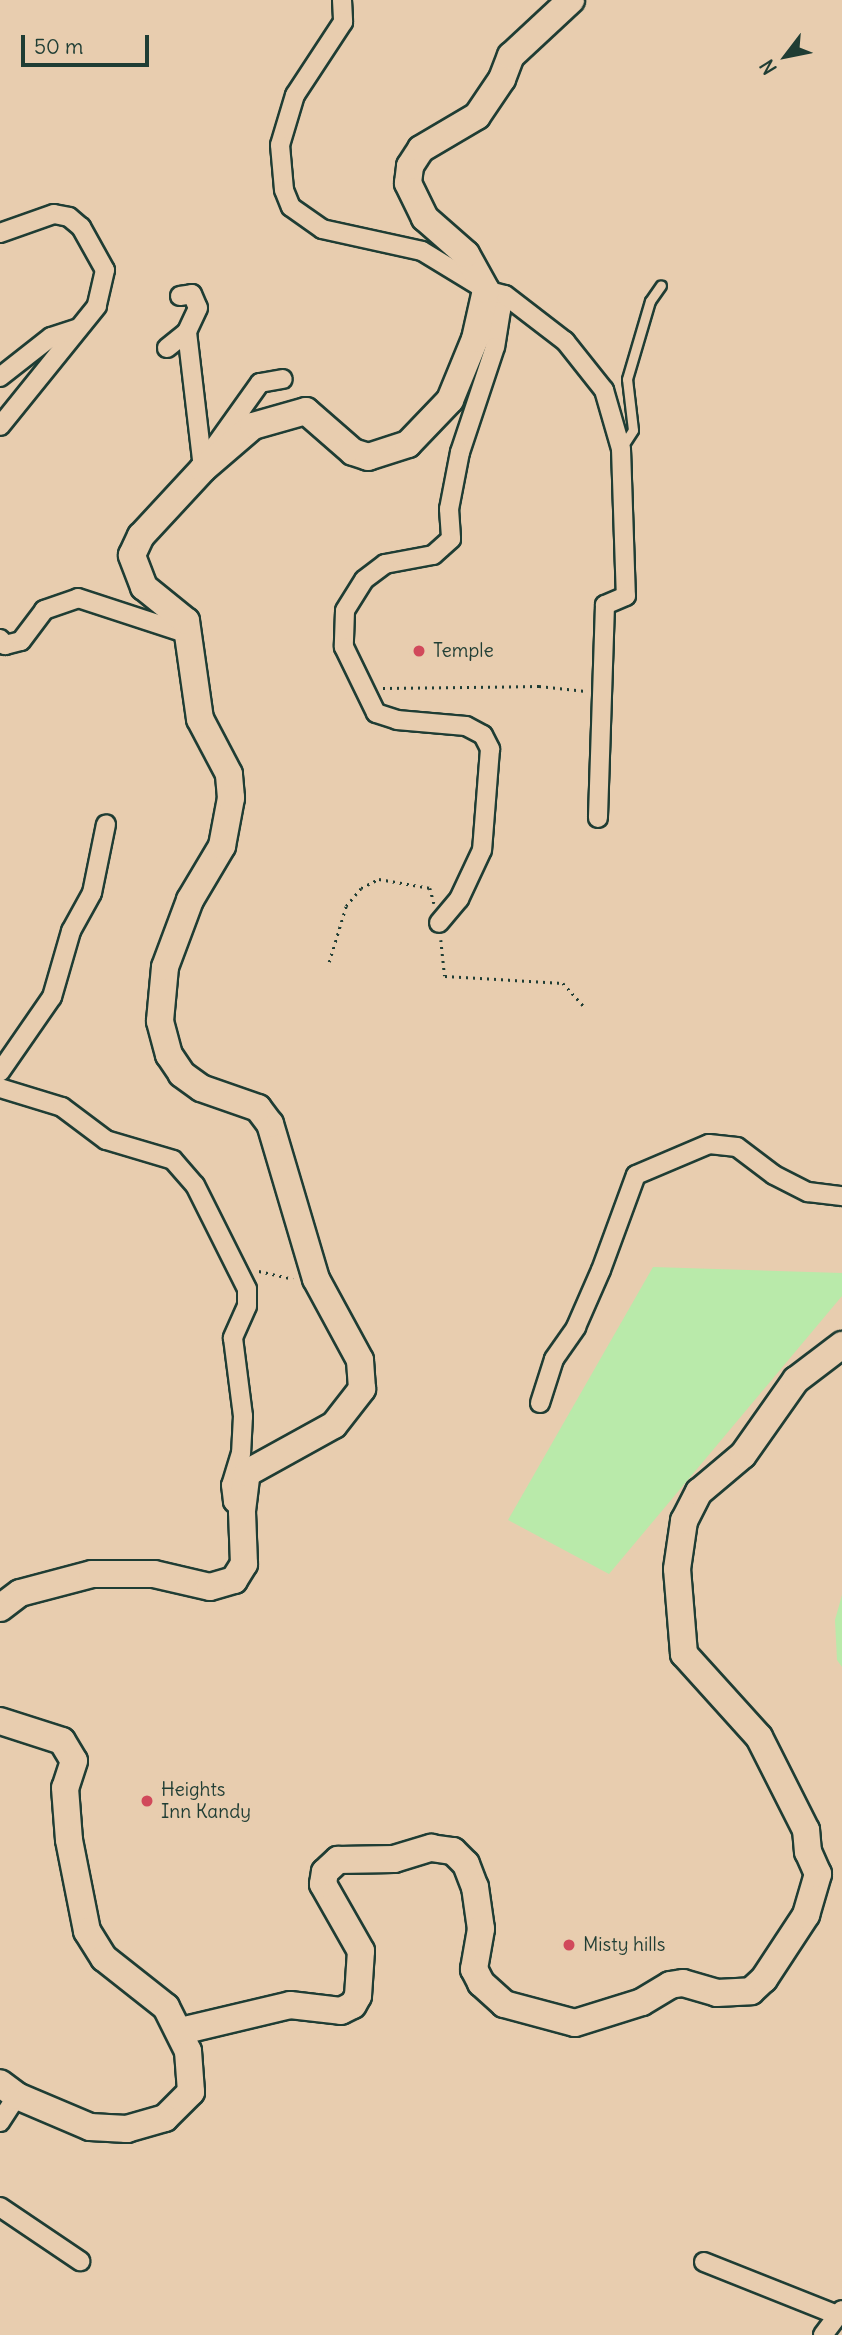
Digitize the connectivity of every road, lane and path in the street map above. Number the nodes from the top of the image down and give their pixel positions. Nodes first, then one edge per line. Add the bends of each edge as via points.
1 (342, 0) edge
2 (567, 3) edge
3 (0, 233) edge
4 (660, 285) dead end
5 (486, 290) junction
6 (180, 296) dead end
7 (80, 328) junction
8 (187, 332) junction
9 (167, 348) dead end
10 (0, 377) edge
11 (283, 379) dead end
12 (0, 426) edge
13 (621, 449) junction
14 (202, 467) junction
15 (191, 635) junction
16 (0, 639) edge
17 (363, 689) junction
18 (604, 693) junction
19 (598, 818) dead end
20 (106, 824) dead end
21 (439, 923) junction
22 (329, 962) dead end
23 (584, 1006) dead end
24 (0, 1072) edge
25 (0, 1088) edge
26 (842, 1196) edge
27 (238, 1272) junction
28 (316, 1279) junction
29 (842, 1345) edge
30 (540, 1404) dead end
31 (242, 1511) junction
32 (0, 1608) edge
33 (0, 1721) edge
34 (180, 2031) junction
35 (9, 2090) edge
36 (0, 2122) edge
37 (0, 2207) edge
38 (80, 2261) dead end
39 (704, 2262) dead end
40 (840, 2313) edge
41 (823, 2335) edge

1 - 5 street via 343,22 295,95 280,145 284,190 291,207 322,229 422,251
2 - 5 street via 511,56 502,79 477,116 421,149 410,166 408,183 425,218 467,254
3 - 7 street via 54,214 69,217 81,228 105,270 97,306
4 - 13 lane via 650,302 627,379 633,430
5 - 13 street via 505,295 565,341 604,390
5 - 14 street via 475,339 450,400 408,444 368,457 353,452 306,411 286,413 253,426
5 - 17 street via 501,310 495,347 460,452 449,509 451,539 433,555 385,564 364,580 345,611 344,647
6 - 8 street via 192,294 198,308
7 - 10 street via 51,337
7 - 12 street
8 - 9 street
8 - 14 street
11 - 14 street via 260,383
13 - 18 street via 626,596 605,605 600,645
14 - 15 street via 141,536 132,555 144,587 186,621
15 - 16 street via 78,598 44,610 21,641 5,645
15 - 28 street via 200,719 229,774 231,799 222,846 190,900 165,967 160,1021 169,1055 182,1074 201,1088 258,1108 270,1124
17 - 18 path via 539,686
17 - 21 street via 376,713 397,720 466,726 483,735 490,749 482,850 459,899
18 - 19 street
20 - 24 street via 92,893 71,931 52,997
21 - 22 path via 430,888 379,879 361,888 346,906
21 - 23 path via 445,976 563,983
25 - 27 street via 62,1107 106,1140 173,1160 195,1185
26 - 30 street via 808,1192 774,1175 737,1147 709,1144 636,1175 576,1327 554,1359
27 - 28 path via 267,1270 300,1281
27 - 31 street via 247,1289 247,1306 233,1338 243,1416 241,1453 231,1485 233,1502
28 - 31 street via 360,1360 362,1390 334,1425 247,1473
29 - 34 street via 796,1380 743,1455 699,1492 684,1521 677,1569 684,1654 759,1737 806,1830 817,1874 806,1914 764,1979 751,1991 717,1993 683,1983 670,1985 642,2002 575,2023 504,2004 481,1983 474,1969 481,1929 475,1887 466,1864 453,1851 431,1848 394,1859 338,1860 325,1872 323,1884 360,1951 358,1996 353,2005 341,2011 290,2006
31 - 32 street via 244,1564 234,1580 209,1587 154,1574 92,1574 20,1593
33 - 34 street via 62,1741 74,1761 65,1788 69,1840 87,1931 104,1958 166,2007
34 - 35 street via 188,2051 191,2092 165,2118 127,2129 90,2127
35 - 36 street
37 - 38 street
39 - 40 street
40 - 41 street

